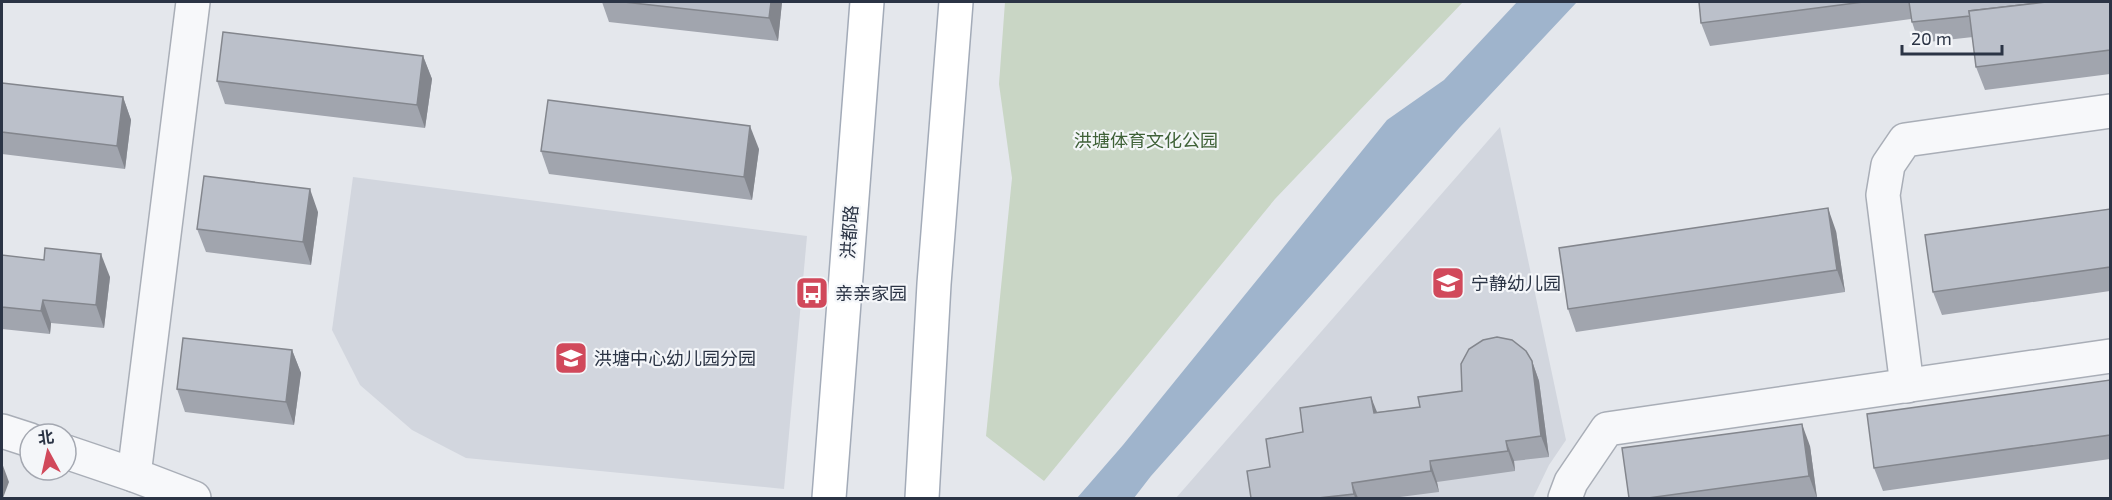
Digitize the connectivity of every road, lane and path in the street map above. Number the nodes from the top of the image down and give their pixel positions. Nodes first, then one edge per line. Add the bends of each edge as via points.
1 (193, 2) edge
2 (867, 2) edge
3 (956, 2) edge
4 (2110, 111) edge
5 (2110, 356) edge
6 (1907, 386) junction
7 (2, 431) edge
8 (18, 436) edge
9 (78, 456) edge
10 (134, 475) junction
11 (927, 495) edge
12 (194, 498) edge
13 (829, 498) edge
14 (1565, 498) edge

1 - 10 lane
2 - 13 main road, 洪都路
3 - 11 main road via 934,284
4 - 6 lane via 1905,140 1888,165 1883,195
5 - 6 lane
6 - 14 lane via 1607,429 1571,482
7 - 8 lane
9 - 10 lane
10 - 12 lane

